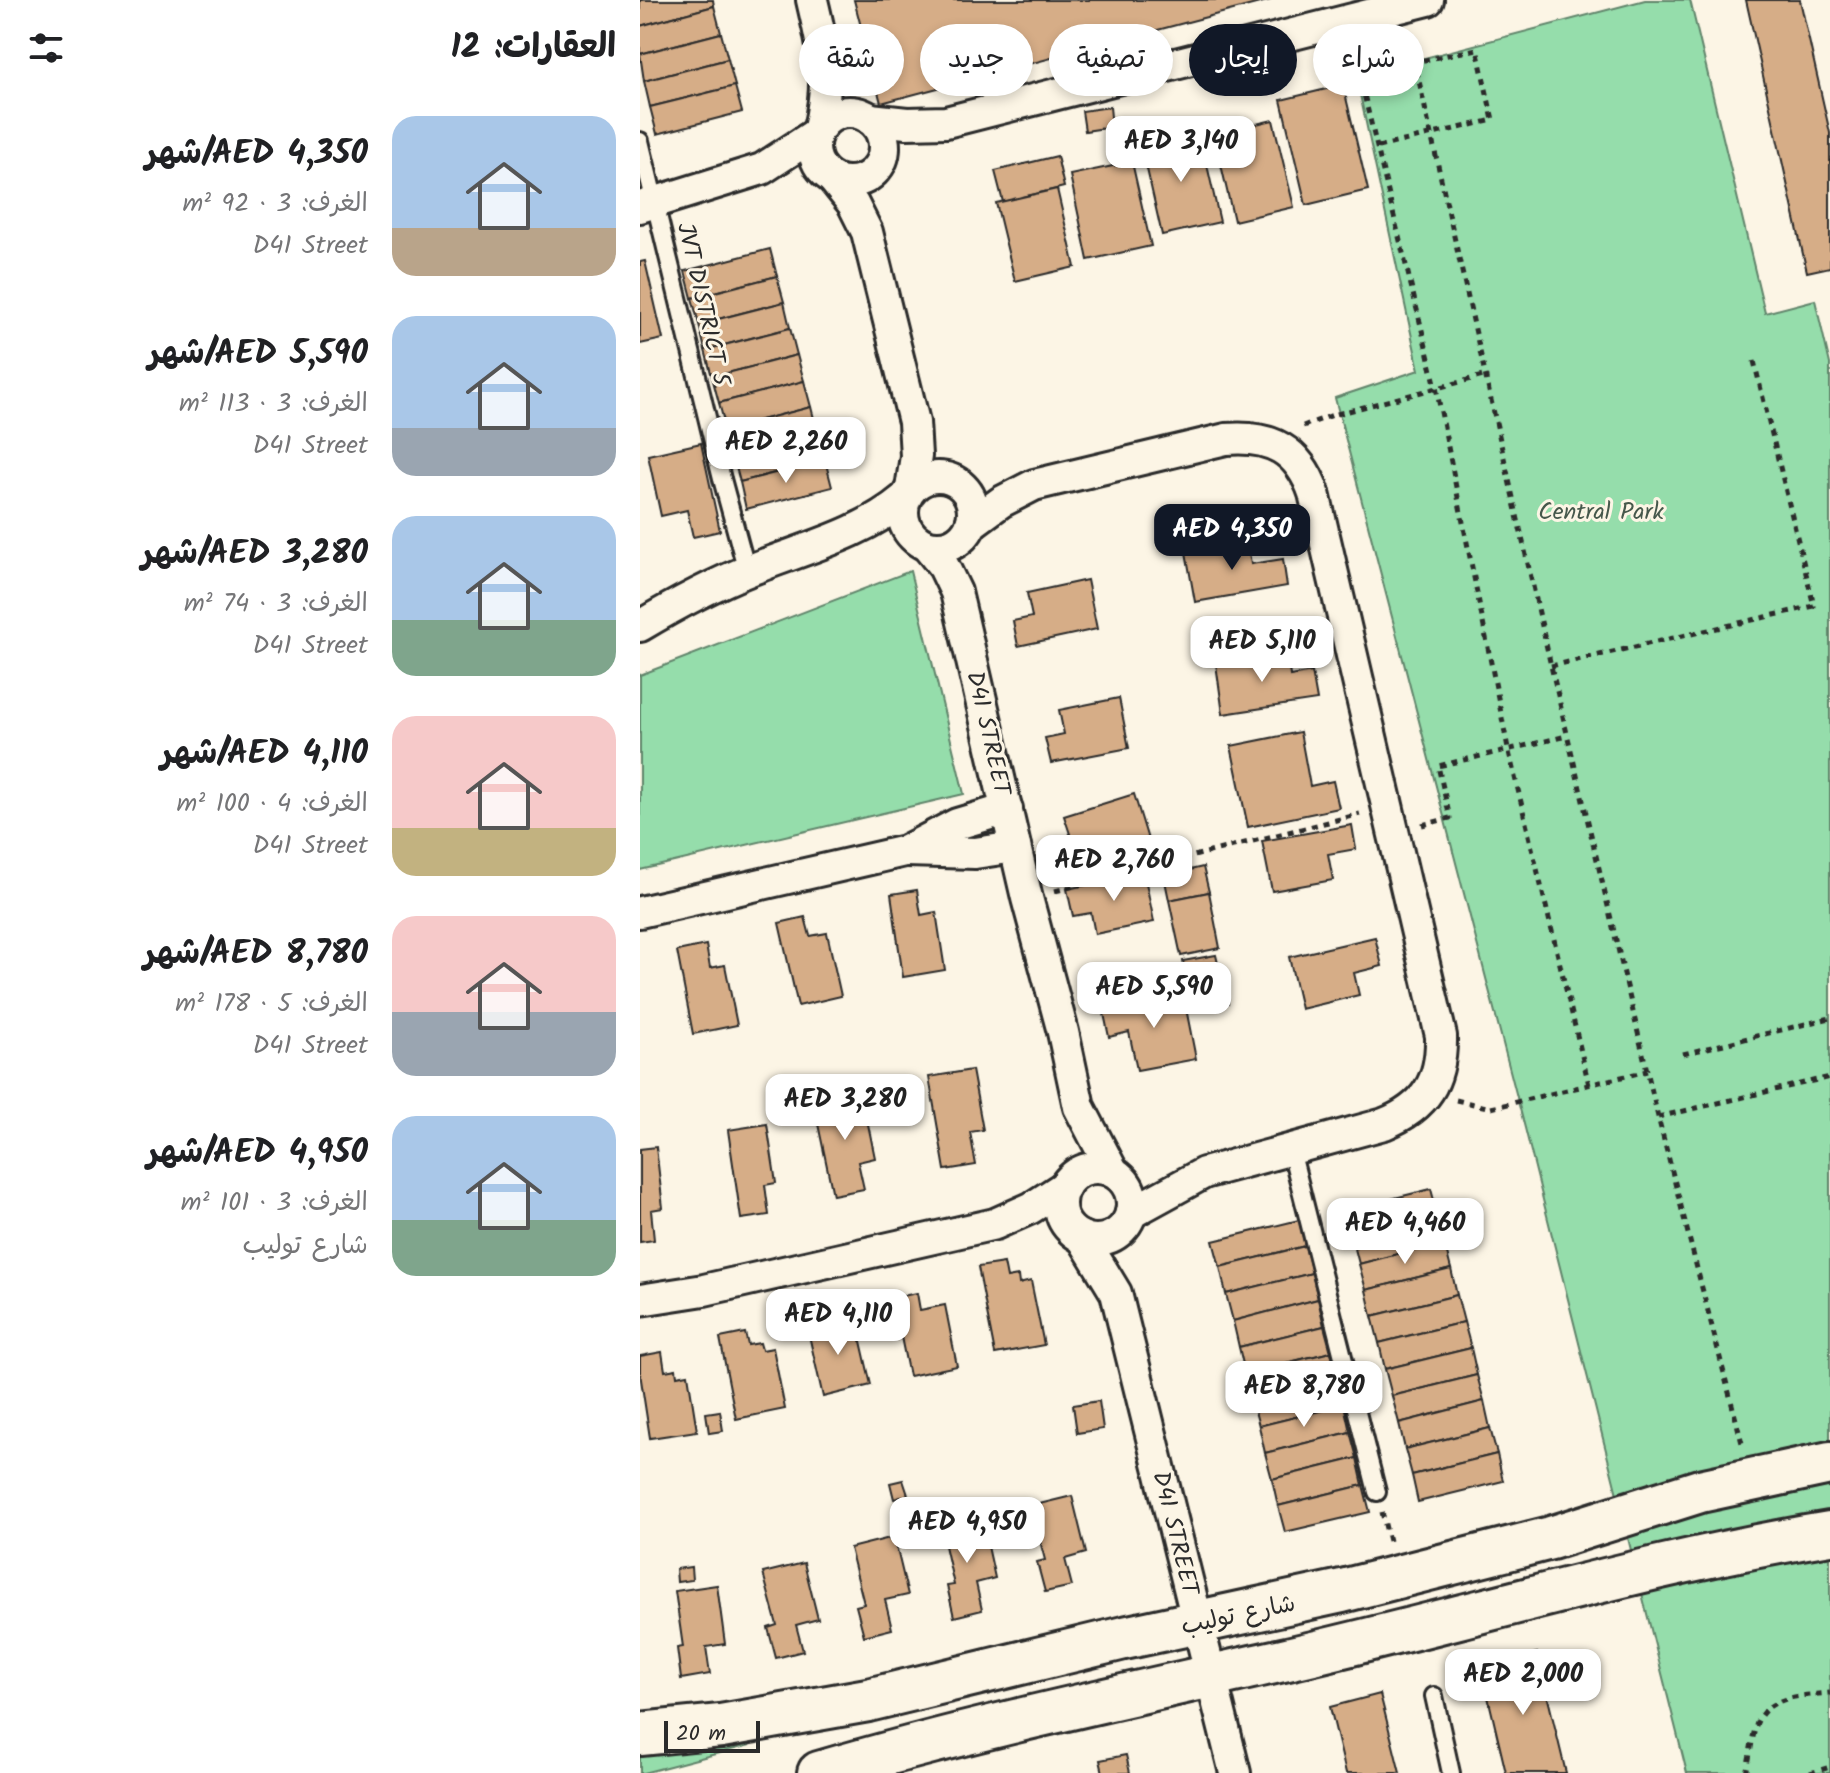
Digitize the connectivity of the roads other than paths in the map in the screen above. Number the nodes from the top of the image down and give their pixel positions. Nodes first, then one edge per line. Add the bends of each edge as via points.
1 (812, 0) edge
2 (1428, 0) edge
3 (818, 24) edge
4 (824, 96) edge
5 (849, 96) edge
6 (866, 117) junction
7 (946, 122) junction
8 (818, 131) junction
9 (640, 141) edge
10 (878, 166) junction
11 (762, 169) junction
12 (830, 177) junction
13 (648, 204) edge
14 (867, 232) junction
15 (914, 422) junction
16 (954, 480) junction
17 (1034, 485) junction
18 (908, 493) junction
19 (968, 529) junction
20 (851, 534) junction
21 (924, 544) junction
22 (747, 571) junction
23 (956, 592) junction
24 (640, 626) edge
25 (1007, 809) junction
26 (1015, 847) junction
27 (905, 851) junction
28 (640, 912) edge
29 (1079, 1107) junction
30 (1291, 1150) junction
31 (1114, 1173) junction
32 (1204, 1173) junction
33 (1066, 1184) junction
34 (1126, 1221) junction
35 (995, 1224) junction
36 (1079, 1235) junction
37 (1116, 1293) junction
38 (640, 1300) edge
39 (1830, 1463) edge
40 (1377, 1492) road end
41 (1830, 1533) edge
42 (1198, 1622) junction
43 (1211, 1675) junction
44 (1434, 1696) dead end
45 (640, 1734) edge
46 (819, 1773) edge
47 (1235, 1773) edge
48 (1451, 1773) edge

1 - 3 street
2 - 7 street
4 - 8 street
5 - 6 street
6 - 7 street
6 - 8 street via 838,114
6 - 10 street via 884,141
7 - 10 street
8 - 11 street
8 - 12 street via 816,160
9 - 13 lane, JVT DISTRICT 5
10 - 12 street via 867,177 850,182
10 - 14 street via 867,202
11 - 12 street
11 - 13 street
12 - 14 street via 853,204
13 - 22 lane, JVT DISTRICT 5
14 - 15 street
15 - 16 street
15 - 18 street via 916,456
16 - 17 street
16 - 18 street via 925,479
16 - 19 street via 972,505
17 - 19 street via 1001,502
17 - 30 street via 1245,437 1282,448 1308,475 1441,1036 1441,1056 1428,1093 1401,1117
18 - 20 street
18 - 21 street via 906,528
19 - 21 street via 949,545
19 - 23 street, D41 STREET
20 - 21 street
20 - 22 street
21 - 23 street, D41 STREET
22 - 24 street
23 - 25 street, D41 STREET
25 - 26 street, D41 STREET
25 - 27 street via 965,821
26 - 27 street via 975,853
26 - 29 street, D41 STREET
27 - 28 street
29 - 31 street, D41 STREET
29 - 33 street, D41 STREET
30 - 32 street
30 - 40 lane
31 - 32 street
31 - 33 street via 1083,1171
31 - 34 street via 1131,1195
32 - 34 street
33 - 35 street
33 - 36 street via 1061,1212
34 - 36 street via 1115,1235 1099,1240
34 - 37 street, D41 STREET via 1116,1261
35 - 36 street
35 - 38 street
36 - 37 street, D41 STREET
37 - 42 street, D41 STREET
39 - 42 street, شارع توليب via 1751,1479 1397,1577
41 - 43 street via 1650,1569
42 - 43 street, D41 STREET
42 - 45 street, شارع توليب via 807,1713
43 - 46 street
43 - 47 street, D41 STREET
44 - 48 lane

